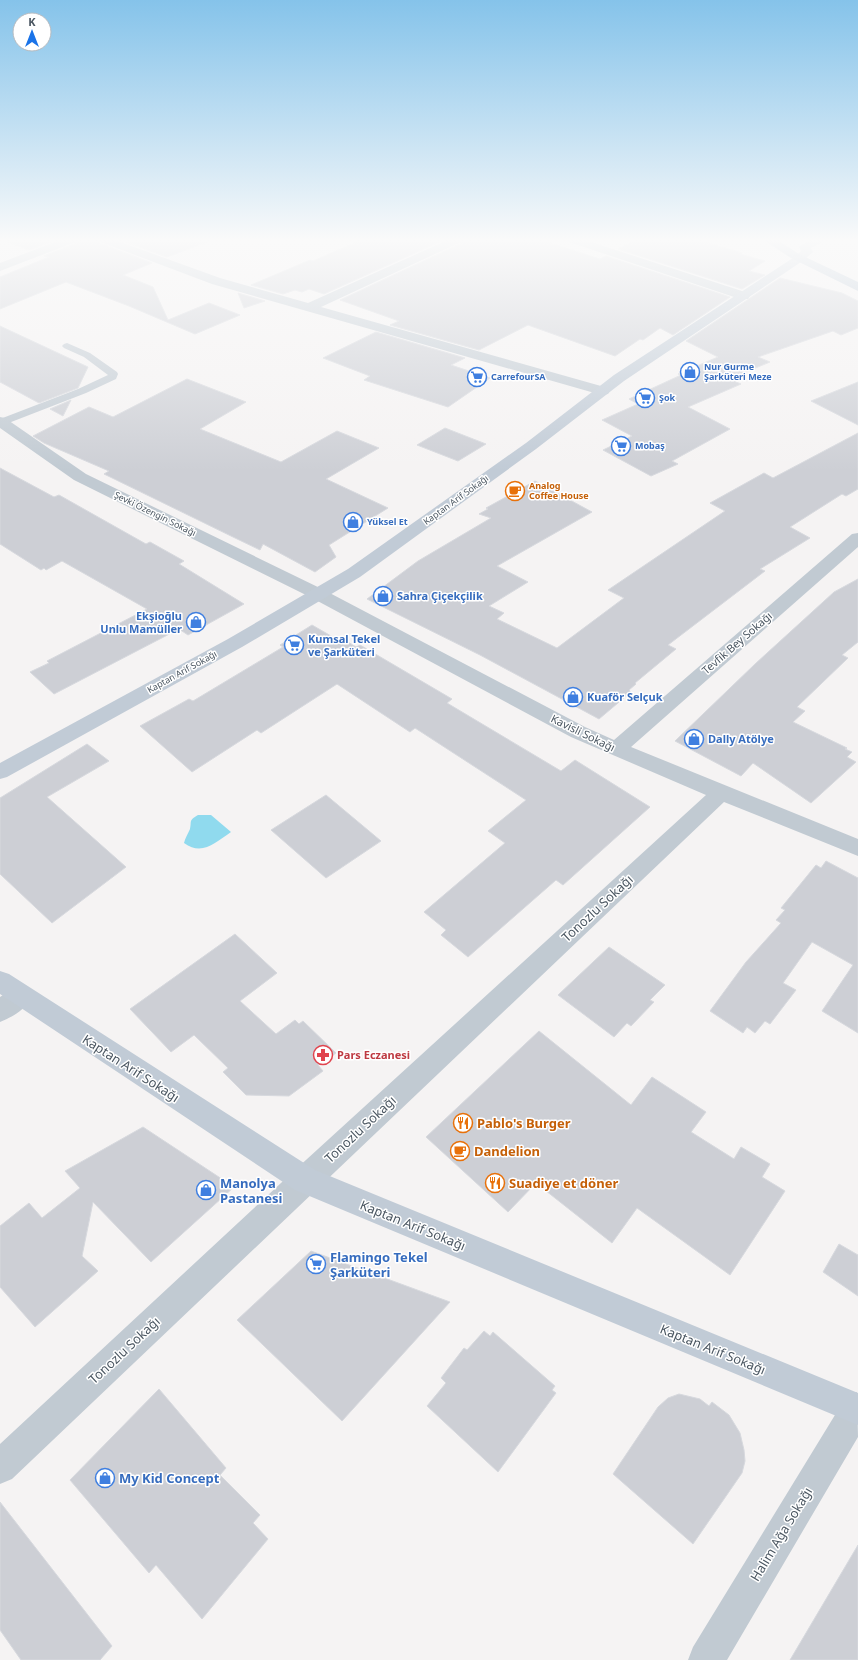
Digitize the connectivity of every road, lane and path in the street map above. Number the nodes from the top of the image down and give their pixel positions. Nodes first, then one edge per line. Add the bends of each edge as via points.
1 (338, 316) edge
2 (713, 316) edge
3 (67, 346) dead end
4 (603, 391) junction
5 (1, 422) edge
6 (858, 538) edge
7 (318, 594) junction
8 (616, 749) junction
9 (0, 772) edge
10 (722, 792) junction
11 (858, 848) edge
12 (7, 996) edge
13 (305, 1180) junction
14 (857, 1408) edge
15 (0, 1467) edge
16 (706, 1660) edge

1 - 4 street
2 - 4 street, Kaptan Arif Sokağı
3 - 5 lane via 87,355 113,374 112,377
4 - 7 street, Kaptan Arif Sokağı via 402,540
5 - 7 street, Şevki Özengin Sokağı via 80,477
6 - 8 street, Tevfik Bey Sokağı
7 - 8 street, Kavisli Sokağı via 578,732
7 - 9 street, Kaptan Arif Sokağı via 235,643
8 - 10 street, Kavisli Sokağı
10 - 11 street, Kavisli Sokağı
10 - 13 street, Tonozlu Sokağı
12 - 13 street, Kaptan Arif Sokağı
13 - 14 street, Kaptan Arif Sokağı
13 - 15 street, Tonozlu Sokağı
14 - 16 street, Halim Ağa Sokağı

